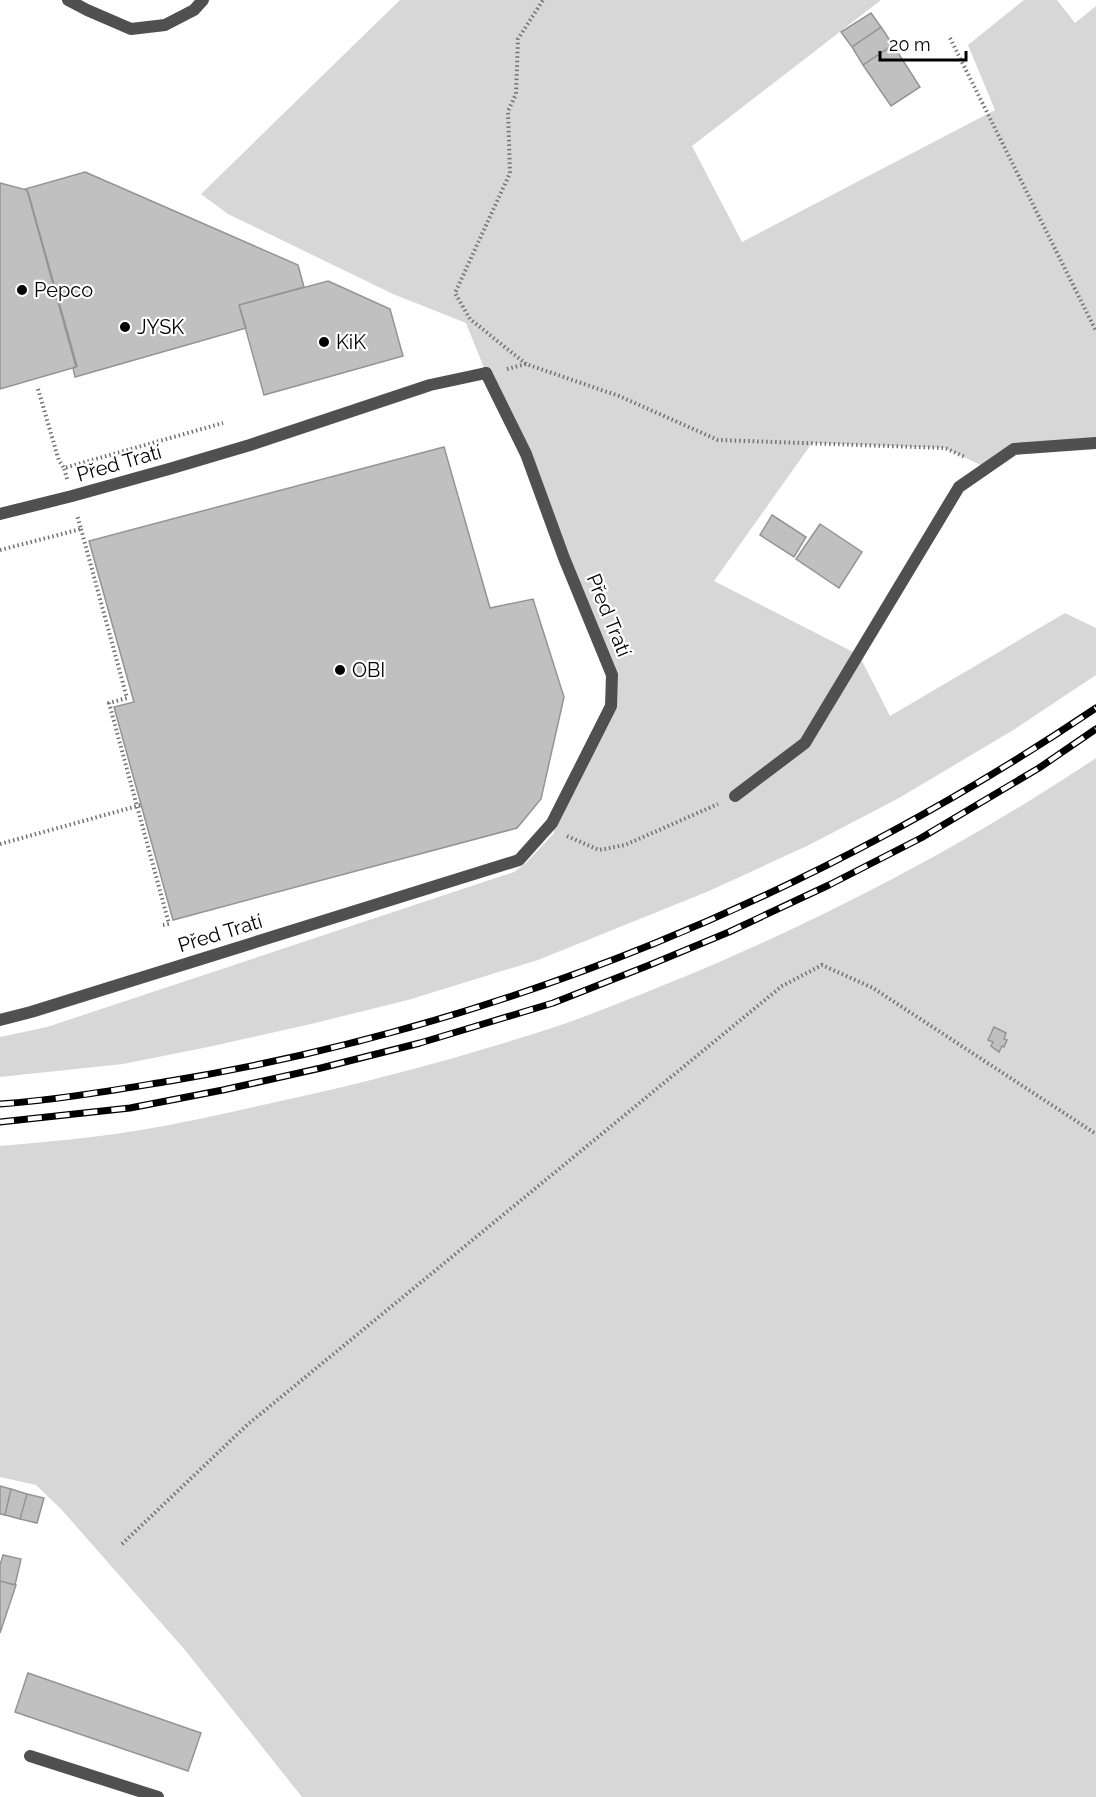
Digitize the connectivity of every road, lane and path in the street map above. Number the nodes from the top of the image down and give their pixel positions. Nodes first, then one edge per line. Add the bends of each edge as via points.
1 (68, 0) edge
2 (203, 0) edge
3 (543, 0) edge
4 (950, 38) dead end
5 (1096, 332) edge
6 (526, 364) junction
7 (486, 374) junction
8 (38, 388) dead end
9 (1096, 443) edge
10 (64, 468) dead end
11 (987, 468) junction
12 (0, 514) edge
13 (81, 528) dead end
14 (735, 796) joint
15 (139, 806) junction
16 (552, 823) junction
17 (0, 844) edge
18 (163, 925) dead end
19 (0, 1020) edge
20 (1096, 1134) edge
21 (122, 1544) dead end
22 (30, 1756) dead end
23 (158, 1797) edge

1 - 2 street via 131,29 165,25 194,10
3 - 6 path via 518,39 516,94 508,111 510,173 455,293 470,319
4 - 5 path
6 - 7 path
6 - 11 path via 619,396 718,440 945,448
7 - 12 street, Před Tratí via 430,385 169,470
7 - 16 street, Před Tratí via 526,454 612,675 611,706
8 - 10 path
9 - 11 street via 1014,449
11 - 14 street via 960,487 805,743
13 - 15 path via 128,698 109,703
14 - 16 path via 624,845 599,850 569,838
15 - 17 path
15 - 18 path via 169,924
16 - 19 street, Před Tratí via 519,860
20 - 21 path via 873,988 822,965 782,986 247,1425
22 - 23 street

